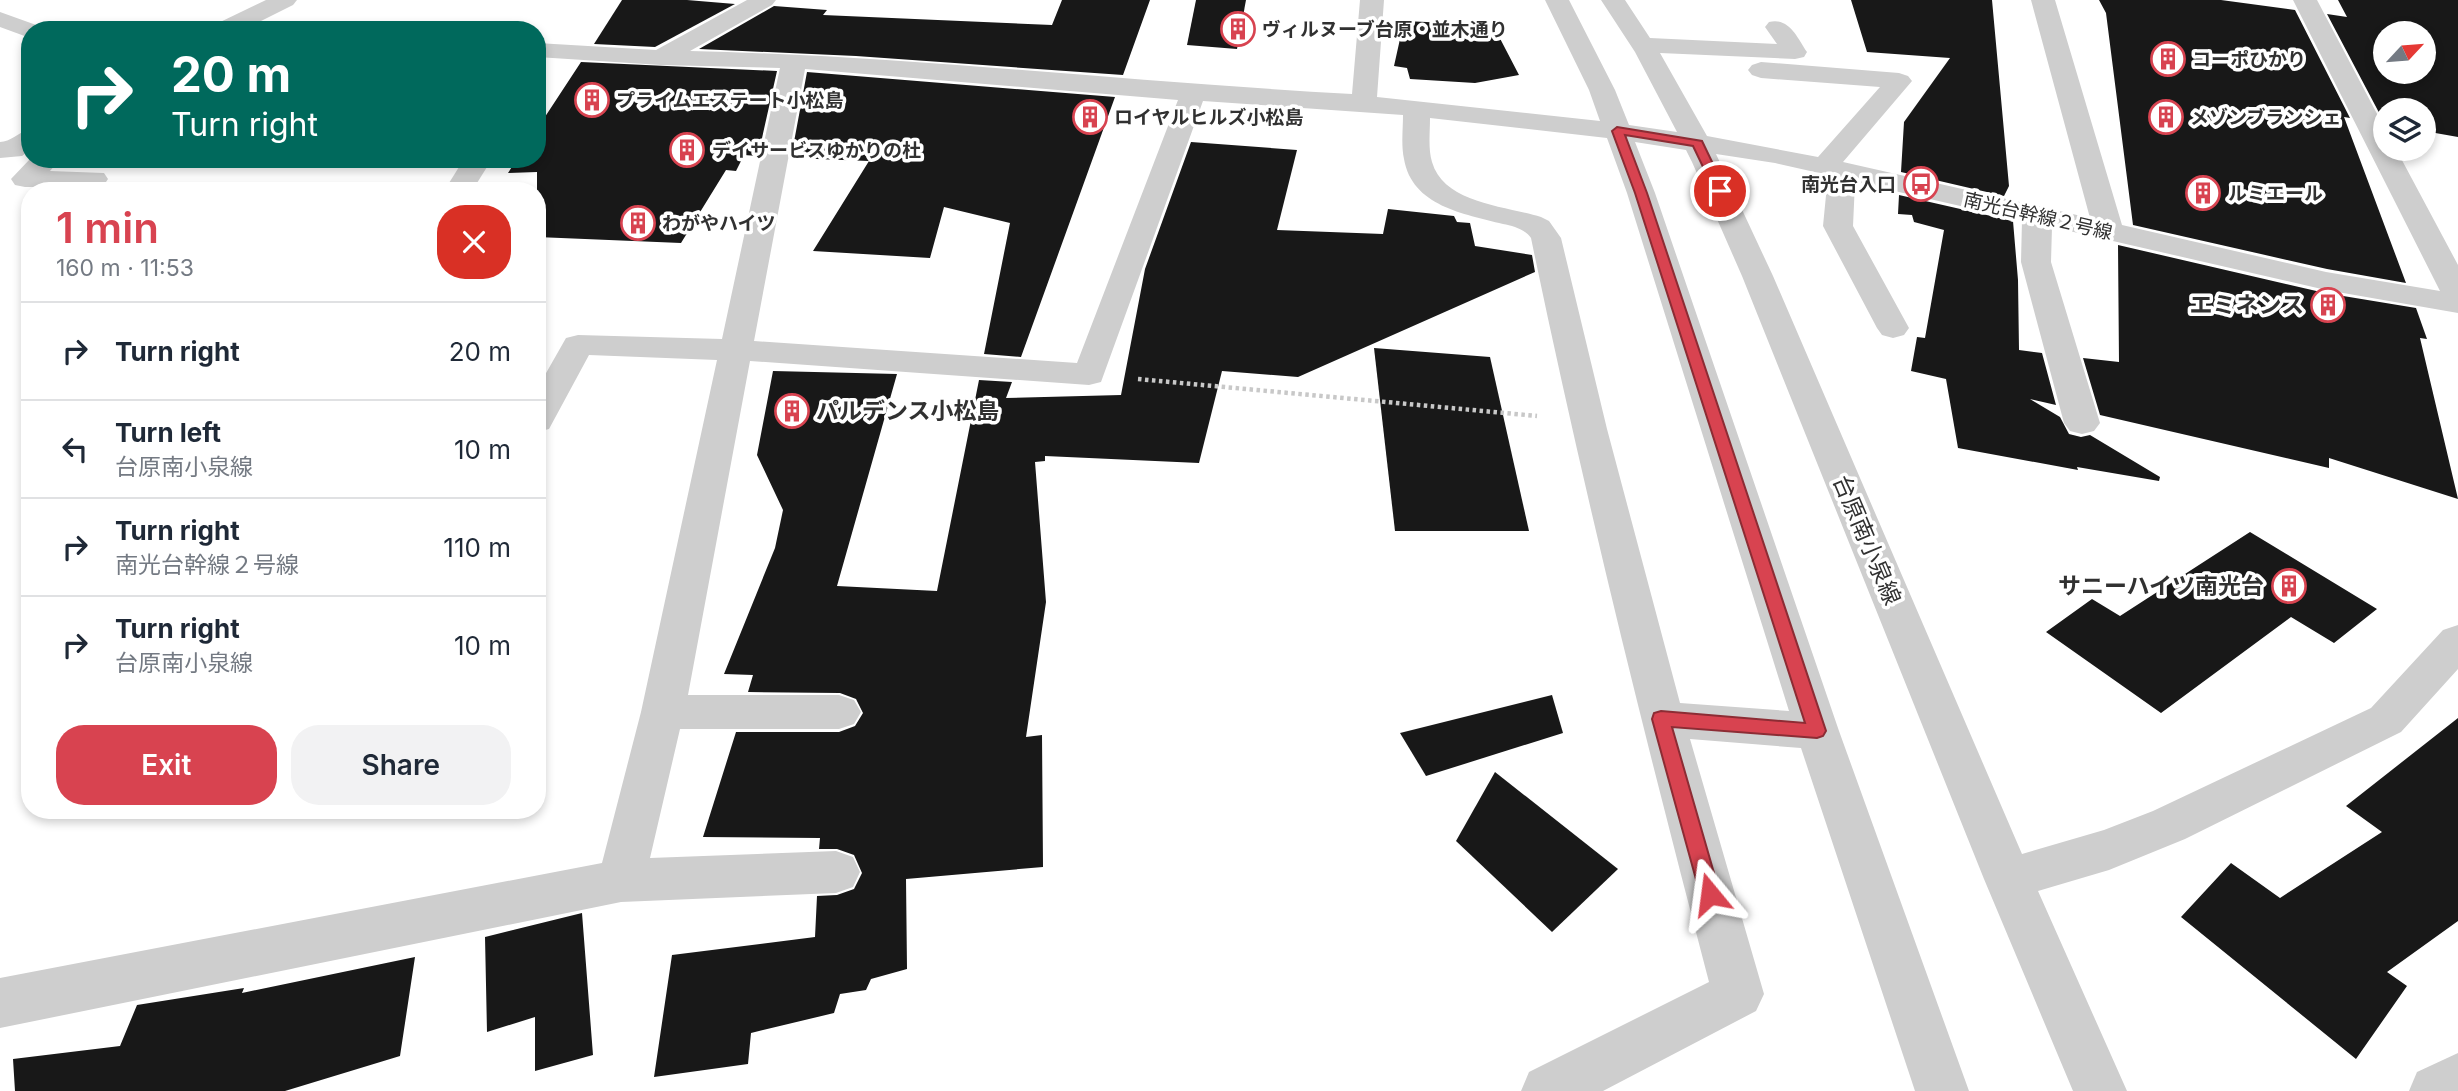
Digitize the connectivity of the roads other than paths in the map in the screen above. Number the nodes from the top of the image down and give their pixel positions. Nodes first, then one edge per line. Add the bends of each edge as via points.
1 (285, 0) edge
2 (764, 0) edge
3 (1372, 0) edge
4 (1557, 0) edge
5 (1613, 0) edge
6 (2043, 0) edge
7 (2305, 0) edge
8 (0, 19) edge
9 (242, 21) edge
10 (21, 27) edge
11 (1777, 27) dead end
12 (1640, 45) junction
13 (546, 55) edge
14 (661, 58) junction
15 (794, 61) junction
16 (1761, 70) dead end
17 (1193, 93) junction
18 (1364, 103) junction
19 (1416, 107) junction
20 (1617, 131) junction
21 (1698, 143) junction
22 (21, 144) edge
23 (0, 150) edge
24 (37, 168) edge
25 (1833, 168) junction
26 (94, 179) dead end
27 (2037, 216) junction
28 (2109, 232) junction
29 (2458, 295) edge
30 (2458, 303) edge
31 (1894, 328) dead end
32 (734, 350) junction
33 (546, 404) edge
34 (2082, 423) dead end
35 (2458, 641) edge
36 (663, 712) junction
37 (839, 712) dead end
38 (1661, 719) junction
39 (1817, 731) junction
40 (836, 872) dead end
41 (2008, 879) junction
42 (621, 881) junction
43 (0, 1003) edge
44 (2458, 1080) edge
45 (1548, 1091) edge
46 (1942, 1091) edge
47 (2101, 1091) edge
48 (2436, 1091) edge

1 - 9 street
2 - 14 street
3 - 18 street
4 - 20 street
5 - 12 street, 台原南小泉線
6 - 28 street
7 - 29 street
8 - 10 street
11 - 12 street via 1795,52
12 - 21 street, 台原南小泉線
13 - 14 street, 南光台幹線２号線
14 - 15 street, 南光台幹線２号線
15 - 17 street, 南光台幹線２号線
15 - 32 street
16 - 25 street via 1899,81
17 - 18 street, 南光台幹線２号線
17 - 32 street via 1088,374
18 - 19 street, 南光台幹線２号線
19 - 20 street, 南光台幹線２号線
19 - 38 street via 1418,163 1441,194 1521,219 1544,232 1585,420
20 - 21 street, 南光台幹線２号線
20 - 39 street
21 - 25 street, 南光台幹線２号線
21 - 41 street, 台原南小泉線
22 - 23 street via 12,150
24 - 26 street via 25,179
25 - 27 street, 南光台幹線２号線
25 - 31 street via 1838,226
27 - 28 street, 南光台幹線２号線
27 - 34 street via 2036,262
28 - 30 street, 南光台幹線２号線 via 2326,281
32 - 33 street via 578,345
32 - 36 street
35 - 41 street via 2386,720 2169,825 2109,849
36 - 37 street
36 - 42 street
38 - 39 street
38 - 45 street via 1738,994
39 - 46 street
40 - 42 street
41 - 47 street, 台原南小泉線
42 - 43 street
44 - 48 street

